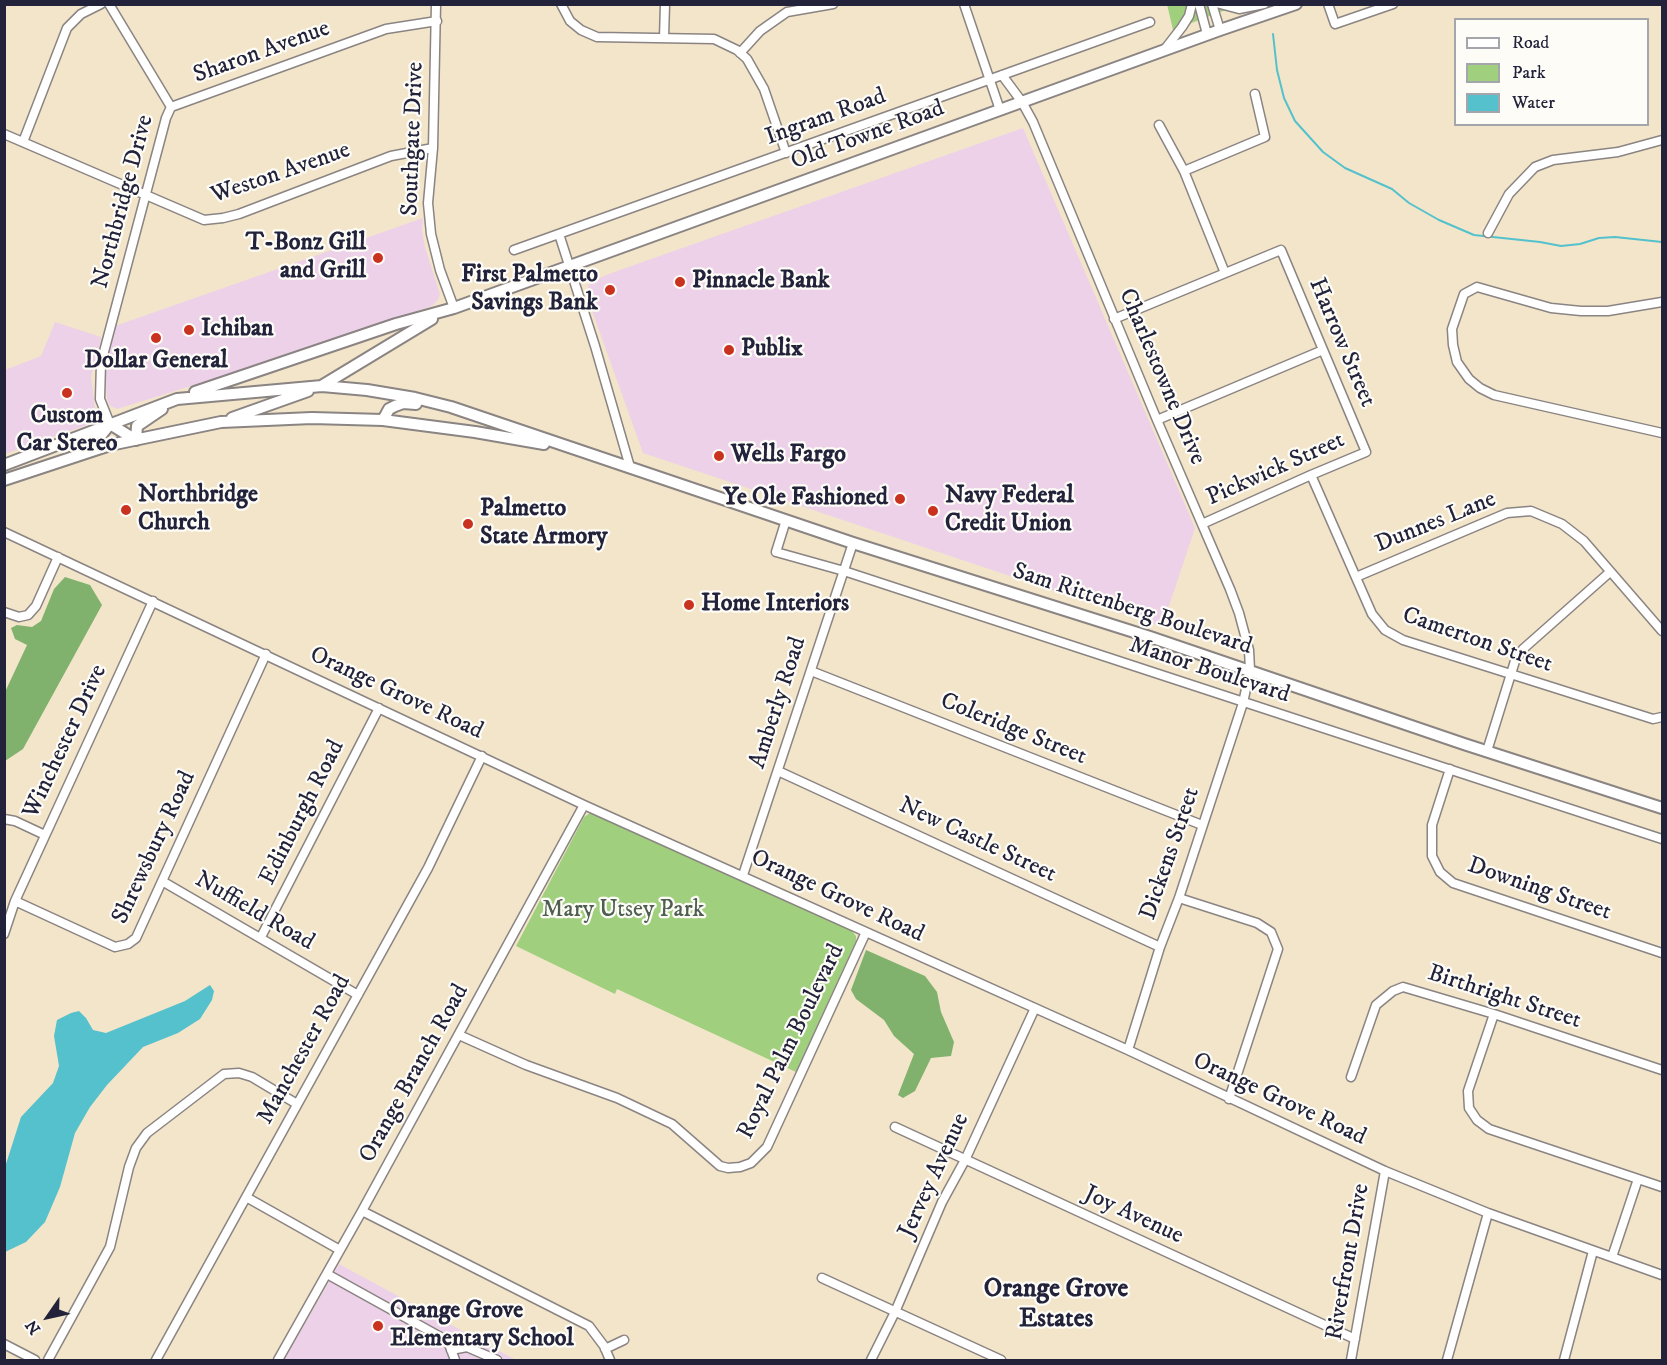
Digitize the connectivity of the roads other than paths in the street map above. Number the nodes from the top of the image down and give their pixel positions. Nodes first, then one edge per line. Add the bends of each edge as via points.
1 (101, 4) edge
2 (109, 4) edge
3 (436, 4) edge
4 (561, 4) edge
5 (665, 4) edge
6 (833, 4) edge
7 (964, 4) edge
8 (1192, 4) edge
9 (1198, 4) edge
10 (1212, 4) edge
11 (1220, 4) edge
12 (1264, 4) edge
13 (1296, 4) edge
14 (1328, 4) edge
15 (1393, 4) edge
16 (437, 21) junction
17 (1150, 22) dead end
18 (1220, 30) junction
19 (1207, 34) junction
20 (664, 38) junction
21 (1163, 51) junction
22 (740, 53) junction
23 (1002, 75) junction
24 (990, 79) junction
25 (1256, 94) dead end
26 (1022, 102) junction
27 (171, 107) junction
28 (1000, 110) junction
29 (1159, 125) dead end
30 (4, 134) edge
31 (1662, 140) edge
32 (23, 142) junction
33 (433, 148) junction
34 (786, 153) junction
35 (1184, 171) junction
36 (145, 195) junction
37 (1488, 233) dead end
38 (559, 234) junction
39 (514, 250) dead end
40 (570, 266) junction
41 (1225, 273) junction
42 (1662, 302) edge
43 (454, 308) junction
44 (1114, 319) junction
45 (1323, 350) junction
46 (322, 386) junction
47 (177, 399) junction
48 (451, 407) junction
49 (382, 420) junction
50 (1157, 420) junction
51 (221, 422) junction
52 (110, 424) junction
53 (1662, 433) edge
54 (136, 440) junction
55 (1366, 452) joint
56 (589, 453) junction
57 (69, 458) junction
58 (4, 465) edge
59 (630, 468) junction
60 (1311, 475) junction
61 (4, 480) edge
62 (786, 520) junction
63 (1202, 524) junction
64 (4, 532) edge
65 (853, 543) junction
66 (58, 557) junction
67 (843, 571) junction
68 (1610, 572) junction
69 (1356, 577) junction
70 (153, 601) junction
71 (4, 612) edge
72 (1662, 631) edge
73 (266, 654) junction
74 (1250, 670) junction
75 (811, 671) junction
76 (1511, 675) junction
77 (1243, 703) junction
78 (379, 708) junction
79 (1658, 718) edge
80 (1487, 751) junction
81 (482, 756) junction
82 (1450, 769) junction
83 (778, 771) junction
84 (584, 805) junction
85 (1662, 808) edge
86 (4, 819) edge
87 (1202, 825) junction
88 (45, 835) junction
89 (1662, 839) edge
90 (743, 875) junction
91 (162, 881) junction
92 (1179, 898) junction
93 (15, 900) junction
94 (866, 932) junction
95 (4, 934) edge
96 (261, 937) junction
97 (1160, 947) junction
98 (1662, 952) edge
99 (358, 994) junction
100 (1035, 1008) junction
101 (1494, 1014) junction
102 (459, 1035) junction
103 (1128, 1050) junction
104 (1662, 1070) edge
105 (1351, 1077) dead end
106 (1229, 1099) junction
107 (297, 1104) junction
108 (895, 1126) dead end
109 (964, 1160) junction
110 (1385, 1171) junction
111 (1638, 1179) junction
112 (1662, 1187) edge
113 (246, 1197) junction
114 (362, 1211) junction
115 (1488, 1214) junction
116 (340, 1250) junction
117 (1593, 1251) junction
118 (1612, 1257) junction
119 (327, 1274) junction
120 (1662, 1275) edge
121 (822, 1278) dead end
122 (895, 1312) junction
123 (624, 1340) dead end
124 (1355, 1340) junction
125 (4, 1344) edge
126 (605, 1348) junction
127 (451, 1350) junction
128 (35, 1360) edge
129 (48, 1360) edge
130 (156, 1360) edge
131 (278, 1360) edge
132 (455, 1360) edge
133 (497, 1360) edge
134 (610, 1360) edge
135 (871, 1360) edge
136 (1001, 1360) edge
137 (1351, 1360) edge
138 (1447, 1360) edge
139 (1564, 1360) edge

1 - 32 street via 81,14 68,28
2 - 27 street, Northbridge Drive
3 - 16 street, Southgate Drive
4 - 20 street via 570,21 597,37
5 - 20 street
6 - 22 street via 787,12 760,31
7 - 24 street
8 - 21 street via 1189,16
9 - 19 street
10 - 18 street
11 - 12 street via 1239,9
13 - 18 main road, Old Towne Road
14 - 15 street via 1335,24
16 - 27 street, Sharon Avenue via 386,28
16 - 33 street, Southgate Drive
17 - 23 street, Ingram Road
18 - 19 main road, Old Towne Road
19 - 21 main road, Old Towne Road
20 - 22 street via 714,39
21 - 26 main road, Old Towne Road
22 - 34 street via 755,70 764,89
23 - 24 street, Ingram Road
23 - 26 street, Charlestowne Drive
24 - 28 street
24 - 34 street, Ingram Road
25 - 35 street via 1265,137
26 - 28 main road, Old Towne Road
26 - 44 street, Charlestowne Drive
27 - 36 street, Northbridge Drive
28 - 40 main road, Old Towne Road
29 - 35 street
30 - 32 street, Weston Avenue
31 - 37 street via 1618,152 1553,160 1535,167 1509,194
32 - 36 street, Weston Avenue
33 - 36 street, Weston Avenue via 391,156 224,218 204,219
33 - 43 street, Southgate Drive via 428,203 431,234
34 - 38 street, Ingram Road
35 - 41 street
36 - 52 street, Northbridge Drive via 101,363 100,399
38 - 39 street, Ingram Road
38 - 40 street
40 - 43 main road, Old Towne Road
40 - 59 street
41 - 44 street
41 - 45 street, Harrow Street via 1281,249
42 - 53 street via 1581,311 1551,308 1477,287 1464,294 1452,329 1457,362 1469,379 1494,395
43 - 46 main road, Old Towne Road
43 - 47 main road, Old Towne Road
44 - 50 street, Charlestowne Drive
45 - 50 street
45 - 55 street, Harrow Street
46 - 47 main road, Sam Rittenberg Boulevard
46 - 48 main road, Sam Rittenberg Boulevard via 405,396
46 - 51 main road, Old Towne Road
47 - 52 main road, Sam Rittenberg Boulevard
47 - 54 main road via 137,426
48 - 49 main road via 403,403 389,409
48 - 56 main road, Sam Rittenberg Boulevard
49 - 51 main road, Sam Rittenberg Boulevard
49 - 56 main road, Sam Rittenberg Boulevard via 485,433
50 - 63 street, Charlestowne Drive
51 - 54 main road, Sam Rittenberg Boulevard
52 - 54 main road
52 - 57 main road via 97,440
52 - 58 main road, Sam Rittenberg Boulevard
54 - 57 main road, Sam Rittenberg Boulevard
55 - 60 street, Pickwick Street
56 - 59 main road, Sam Rittenberg Boulevard
57 - 61 main road, Sam Rittenberg Boulevard
59 - 62 main road, Sam Rittenberg Boulevard
60 - 63 street, Pickwick Street
60 - 69 street, Camerton Street
62 - 65 main road, Sam Rittenberg Boulevard
62 - 67 street, Manor Boulevard via 776,552
63 - 74 street, Charlestowne Drive via 1239,613
64 - 66 street, Orange Grove Road
65 - 67 street, Amberly Road
65 - 74 main road, Sam Rittenberg Boulevard
66 - 70 street, Orange Grove Road
66 - 71 street via 28,615 19,617
67 - 75 street, Amberly Road
67 - 77 street, Manor Boulevard
68 - 69 street, Dunnes Lane via 1584,541 1562,524 1531,511 1507,513
68 - 72 street, Dunnes Lane
68 - 76 street via 1523,649
69 - 76 street, Camerton Street via 1372,614 1385,630 1403,640
70 - 73 street, Orange Grove Road
70 - 88 street, Winchester Drive
73 - 78 street, Orange Grove Road
73 - 91 street, Shrewsbury Road
74 - 77 street, Dickens Street
74 - 80 main road, Sam Rittenberg Boulevard
75 - 83 street, Amberly Road
75 - 87 street, Coleridge Street
76 - 79 street, Camerton Street
76 - 80 street
77 - 82 street, Manor Boulevard
77 - 87 street, Dickens Street
78 - 81 street, Orange Grove Road
78 - 96 street, Edinburgh Road
80 - 85 main road, Sam Rittenberg Boulevard
81 - 84 street, Orange Grove Road
81 - 99 street, Manchester Road via 428,868
82 - 89 street, Manor Boulevard
82 - 98 street, Downing Street via 1432,825 1432,856 1440,872 1453,883
83 - 90 street, Amberly Road
83 - 97 street, New Castle Street
84 - 90 street, Orange Grove Road
84 - 102 street, Orange Branch Road
86 - 88 street
87 - 92 street, Dickens Street
88 - 93 street, Winchester Drive
90 - 94 street, Orange Grove Road
91 - 93 street, Shrewsbury Road via 136,938 115,947
91 - 96 street, Nuffield Road
92 - 97 street, Dickens Street
92 - 106 street via 1257,922 1271,932 1278,949
93 - 95 street, Winchester Drive
94 - 100 street, Orange Grove Road
94 - 102 street, Royal Palm Boulevard via 767,1147 751,1163 740,1167 720,1166 672,1124 617,1098 526,1065
96 - 99 street, Nuffield Road
97 - 103 street, Dickens Street
99 - 107 street, Manchester Road
100 - 103 street, Orange Grove Road
100 - 109 street, Jervey Avenue
101 - 104 street, Birthright Street
101 - 105 street, Birthright Street via 1413,989 1393,991 1376,1005
101 - 111 street via 1468,1091 1469,1108 1477,1120 1489,1129
102 - 114 street, Orange Branch Road
103 - 106 street, Orange Grove Road
106 - 110 street, Orange Grove Road
107 - 113 street, Manchester Road
107 - 129 street via 252,1077 224,1074 147,1133 129,1167 110,1247
108 - 109 street, Joy Avenue
109 - 122 street, Jervey Avenue
109 - 124 street, Joy Avenue
110 - 115 street, Orange Grove Road
110 - 124 street, Riverfront Drive
111 - 112 street
111 - 118 street
113 - 116 street
113 - 130 street, Manchester Road
114 - 116 street, Orange Branch Road
114 - 126 street via 589,1326
115 - 117 street, Orange Grove Road
115 - 138 street
116 - 119 street, Orange Branch Road
117 - 118 street, Orange Grove Road
117 - 139 street
118 - 120 street, Orange Grove Road
119 - 127 street via 446,1340
119 - 131 street, Orange Branch Road
121 - 122 street
122 - 135 street, Jervey Avenue
122 - 136 street
123 - 126 street
124 - 137 street, Riverfront Drive
125 - 128 street
126 - 134 street
127 - 132 street
127 - 133 street via 467,1347

